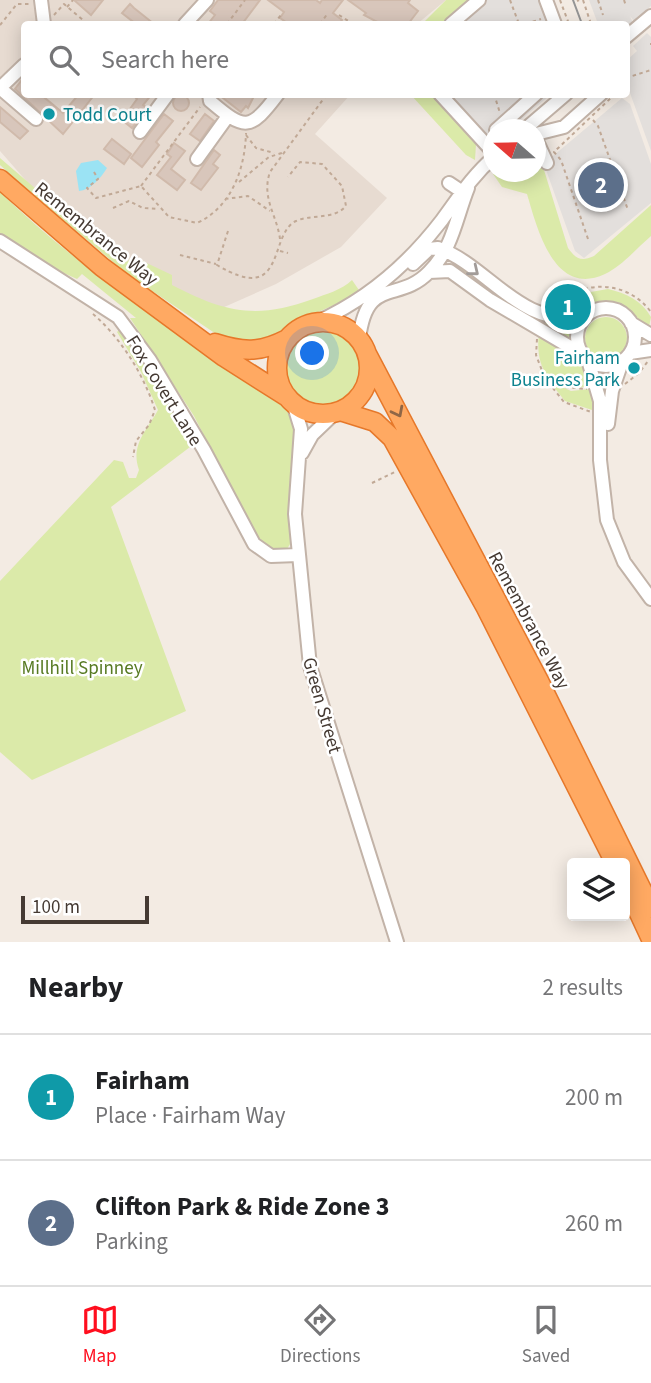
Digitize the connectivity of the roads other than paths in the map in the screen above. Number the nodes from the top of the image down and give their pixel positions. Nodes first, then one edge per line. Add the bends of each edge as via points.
1 (207, 0) edge
2 (479, 0) edge
3 (546, 0) edge
4 (41, 1) edge
5 (650, 19) edge
6 (48, 21) edge
7 (188, 21) edge
8 (455, 21) edge
9 (554, 21) edge
10 (630, 34) edge
11 (21, 68) edge
12 (0, 88) edge
13 (165, 98) edge
14 (210, 98) edge
15 (275, 98) edge
16 (444, 98) edge
17 (532, 98) edge
18 (562, 98) edge
19 (596, 98) edge
20 (548, 111) junction
21 (228, 116) junction
22 (36, 119) dead end
23 (508, 119) edge
24 (538, 119) edge
25 (553, 131) junction
26 (139, 132) dead end
27 (546, 133) edge
28 (483, 141) edge
29 (197, 159) dead end
30 (483, 166) edge
31 (474, 175) junction
32 (0, 179) edge
33 (449, 183) dead end
34 (461, 191) junction
35 (0, 241) edge
36 (445, 250) junction
37 (429, 272) junction
38 (377, 286) junction
39 (585, 317) junction
40 (317, 322) junction
41 (631, 323) junction
42 (651, 335) edge
43 (287, 339) junction
44 (205, 340) junction
45 (363, 346) junction
46 (650, 350) edge
47 (585, 357) junction
48 (626, 357) junction
49 (290, 400) junction
50 (338, 412) junction
51 (299, 460) junction
52 (601, 465) junction
53 (298, 555) junction
54 (651, 599) edge
55 (612, 858) edge
56 (630, 894) edge
57 (651, 908) edge
58 (651, 939) edge
59 (397, 942) edge

1 - 7 street
2 - 8 street
3 - 9 street
4 - 6 street
5 - 10 street
11 - 12 street
12 - 22 street
13 - 26 street
14 - 21 street
15 - 21 street via 246,129
16 - 28 street
17 - 23 street
18 - 20 street
19 - 25 street via 564,127
20 - 24 street
20 - 25 street via 545,122
21 - 29 street
25 - 27 street
30 - 31 street
31 - 34 street
31 - 36 street
32 - 44 highway, Remembrance Way via 102,267
33 - 34 street
34 - 38 street via 431,233
35 - 53 street, Fox Covert Lane via 118,317 150,360 204,450 254,544 271,556
36 - 37 street
36 - 38 street via 429,249 400,275
36 -> 39 street via 528,307 565,319
37 - 45 street via 371,302 362,321
37 - 47 street via 450,271 489,300
38 - 40 street
39 - 41 street via 610,309
39 - 47 street via 577,338
40 - 43 highway via 300,327
40 - 45 highway via 340,325
41 - 42 street
41 - 48 street via 635,335
43 - 44 highway, Remembrance Way via 247,352
43 - 49 highway via 280,349 277,374
44 - 49 highway, Remembrance Way
45 - 50 highway via 367,381 361,394
45 -> 57 highway, Remembrance Way via 551,704
46 - 48 street
47 - 48 street via 608,366
47 - 52 street via 598,386
48 - 52 street via 614,384
49 - 50 highway via 309,412
49 - 51 street, Green Street via 301,429
50 - 51 street, Green Street via 312,435
50 - 55 highway, Remembrance Way via 375,422 392,438 486,608
51 - 53 street, Green Street via 295,498
52 - 54 street via 603,503 614,540
53 - 59 street, Green Street via 310,666
56 - 58 highway

